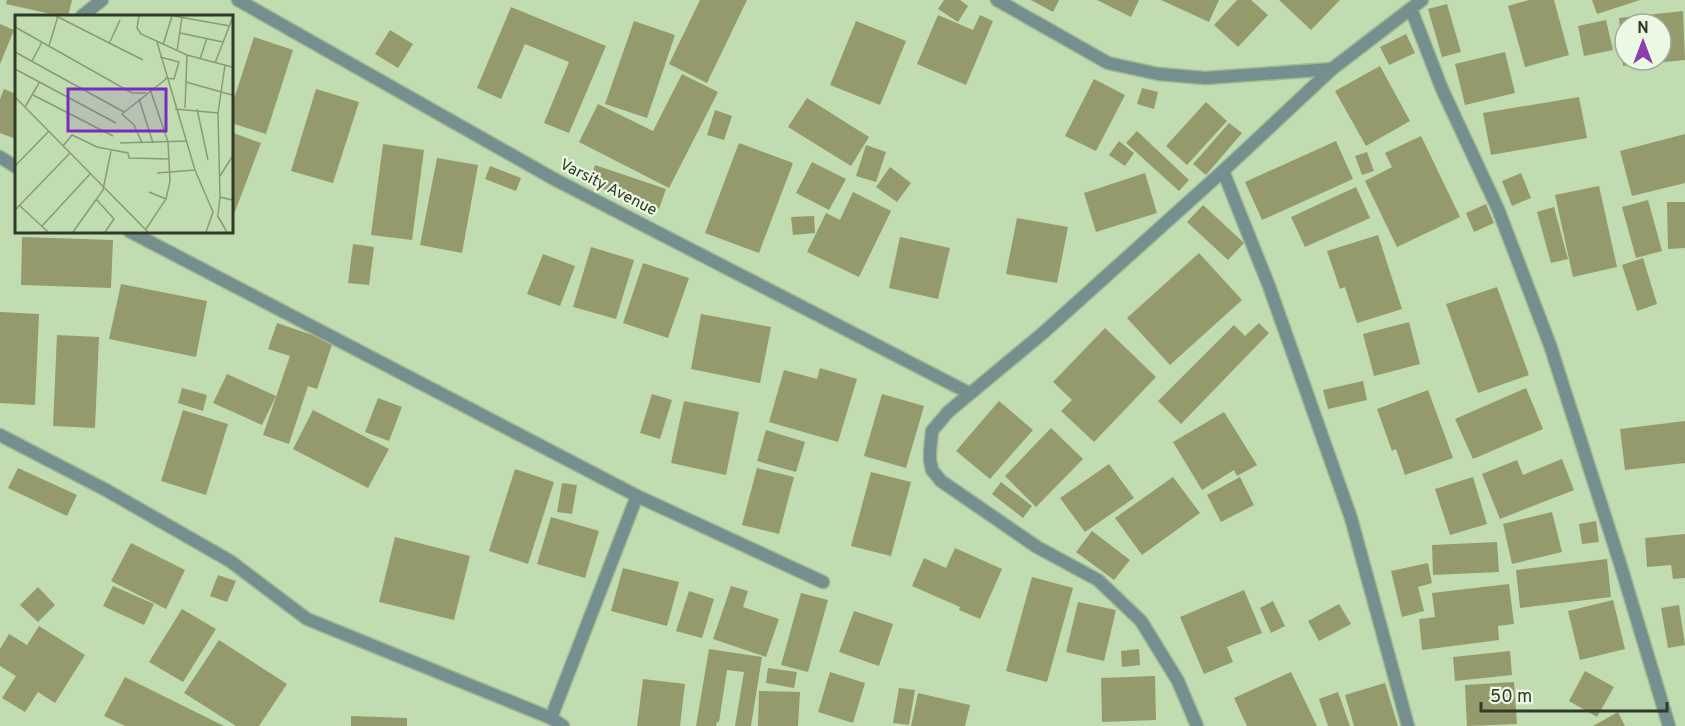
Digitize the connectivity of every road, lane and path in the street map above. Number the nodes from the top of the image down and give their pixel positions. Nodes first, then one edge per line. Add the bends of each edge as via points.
1 (102, 0) edge
2 (238, 0) edge
3 (997, 0) edge
4 (1422, 0) edge
5 (1411, 9) junction
6 (83, 15) edge
7 (1332, 69) junction
8 (0, 157) edge
9 (15, 166) edge
10 (1223, 171) junction
11 (131, 232) edge
12 (969, 393) junction
13 (0, 435) edge
14 (637, 496) junction
15 (823, 582) dead end
16 (551, 718) junction
17 (563, 726) edge
18 (1197, 726) edge
19 (1408, 726) edge
20 (1669, 726) edge

1 - 6 street
2 - 12 street, Varsity Avenue via 555,179
3 - 7 street via 1108,63 1158,74 1205,78
4 - 5 street
5 - 7 street
5 - 20 street via 1442,89 1498,209 1550,345
7 - 10 street
8 - 9 street
10 - 12 street via 1043,333
10 - 19 street via 1269,286 1350,518
11 - 14 street
12 - 18 street via 932,431 932,470 941,481 1037,547 1098,580 1141,621 1178,681
13 - 16 street via 230,561 307,620
14 - 15 street
14 - 16 street
16 - 17 street

